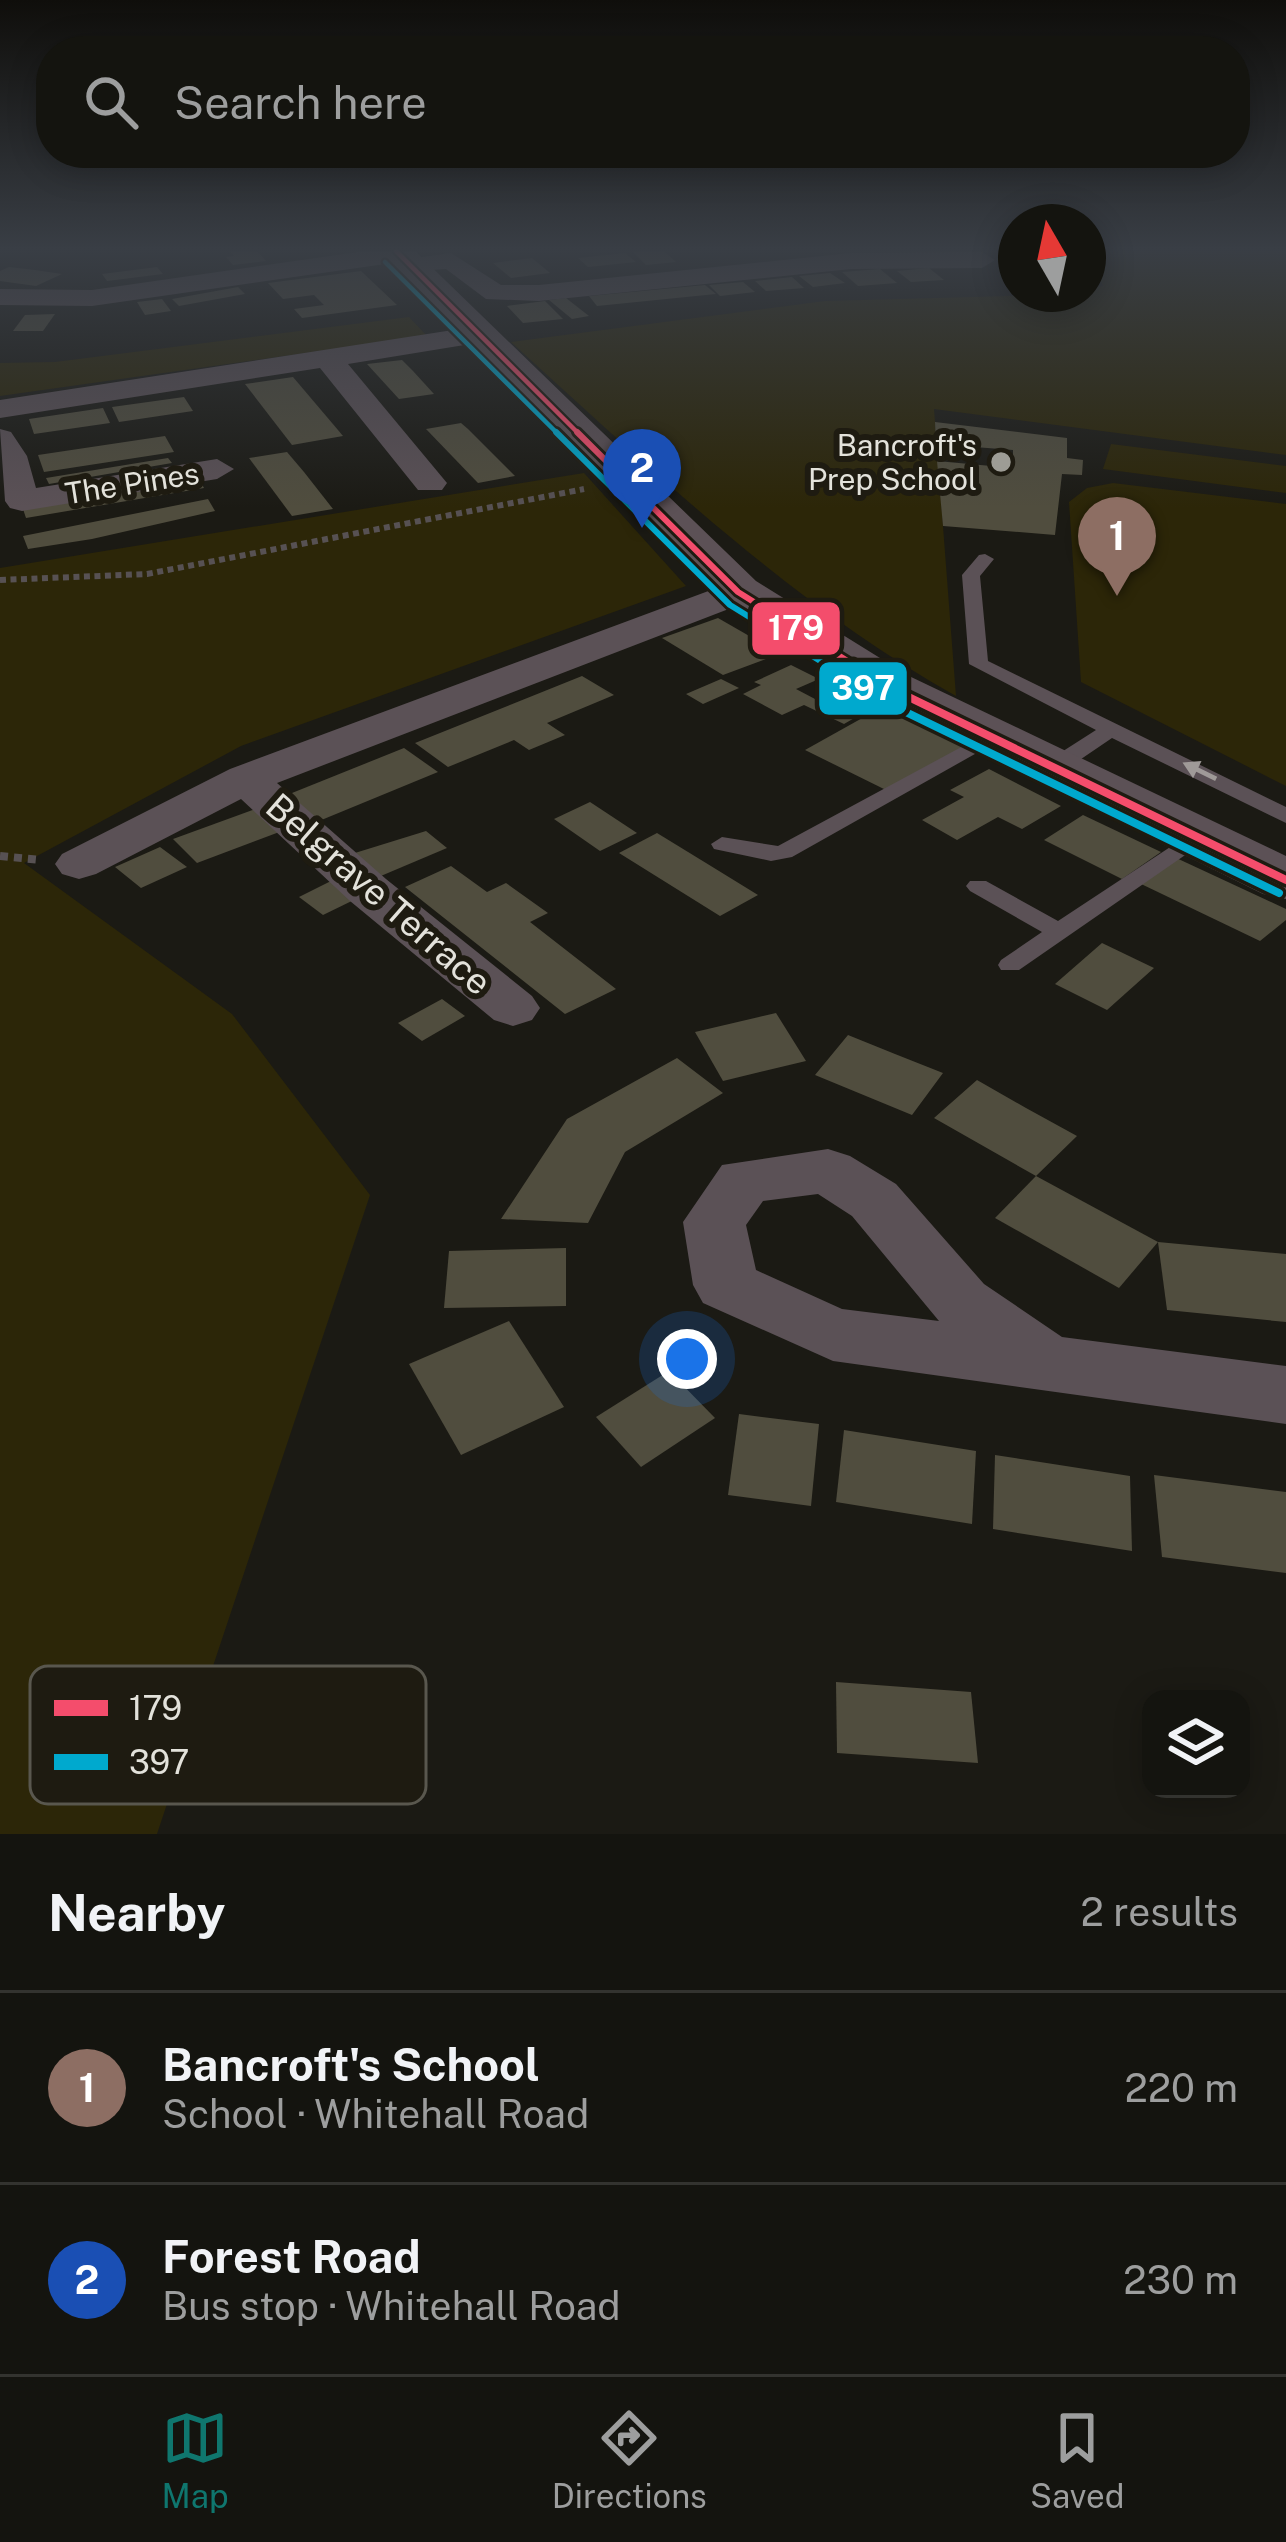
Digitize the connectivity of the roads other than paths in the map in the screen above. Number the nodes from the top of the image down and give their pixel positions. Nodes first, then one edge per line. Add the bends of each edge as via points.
1 (395, 337) edge
2 (503, 337) edge
3 (326, 357) junction
4 (0, 410) edge
5 (4, 451) edge
6 (217, 470) dead end
7 (430, 483) dead end
8 (985, 559) dead end
9 (738, 592) junction
10 (1112, 728) junction
11 (991, 736) junction
12 (1054, 767) junction
13 (246, 779) junction
14 (1286, 816) edge
15 (1196, 836) junction
16 (722, 844) dead end
17 (79, 864) dead end
18 (1286, 880) edge
19 (978, 886) dead end
20 (1058, 931) junction
21 (1010, 965) dead end
22 (513, 1008) dead end
23 (1052, 1367) junction
24 (1286, 1396) edge

1 - 3 street
2 - 9 main road via 625,480
3 - 4 street
3 - 7 street
5 - 6 street, The Pines via 22,501
8 - 10 lane via 971,575 979,664
9 - 11 main road via 890,688
9 - 13 street
10 - 12 lane
14 -> 10 lane
11 - 12 main road
11 - 16 lane via 784,852
12 - 15 main road
13 - 17 street
13 - 22 street, Belgrave Terrace
15 - 18 main road
15 - 20 lane
19 - 20 lane
20 - 21 lane
23 - 23 street via 833,1334 726,1286 714,1222 744,1181 828,1172 874,1199 961,1302
23 - 24 street

